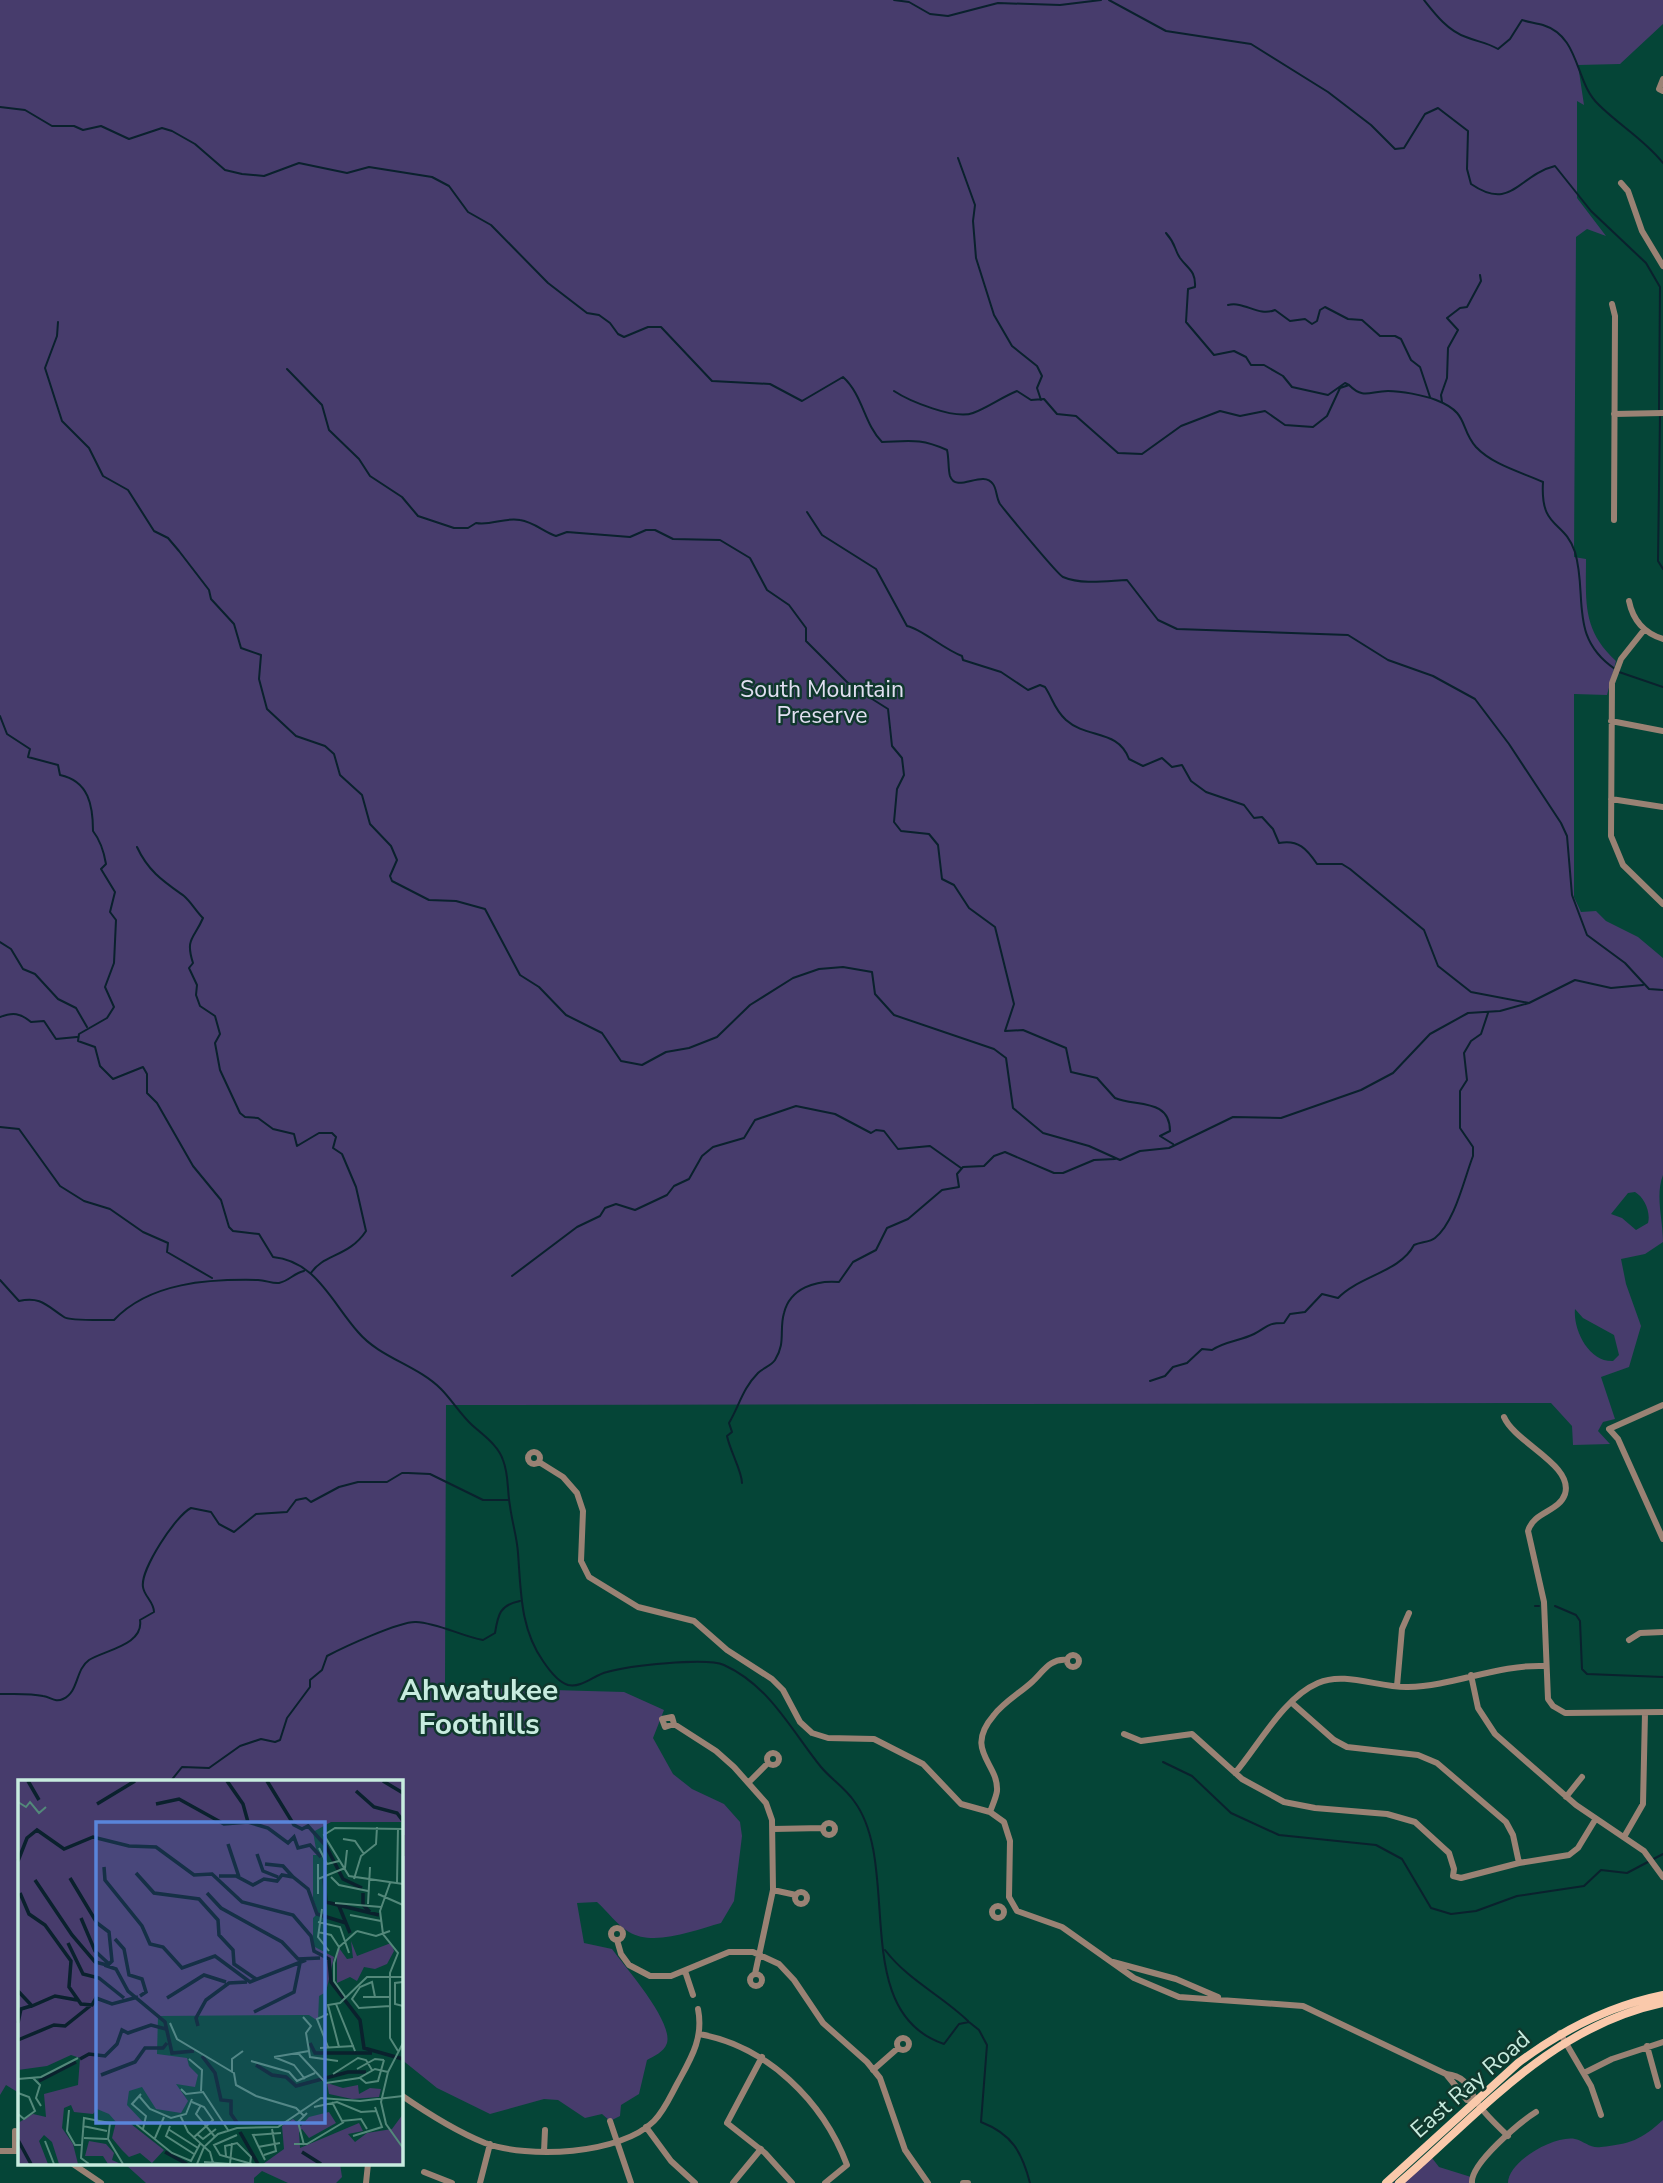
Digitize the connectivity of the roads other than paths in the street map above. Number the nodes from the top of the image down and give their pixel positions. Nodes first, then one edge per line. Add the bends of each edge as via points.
1 (1663, 79) edge
2 (1661, 90) edge
3 (1620, 183) dead end
4 (1663, 266) edge
5 (1612, 304) dead end
6 (1659, 413) edge
7 (1614, 414) junction
8 (1614, 520) dead end
9 (1629, 601) dead end
10 (1644, 630) junction
11 (1663, 639) edge
12 (1611, 722) junction
13 (1663, 731) edge
14 (1611, 799) junction
15 (1663, 807) edge
16 (1663, 904) edge
17 (1663, 1405) edge
18 (1504, 1417) dead end
19 (539, 1462) dead end
20 (1663, 1539) edge
21 (1409, 1613) dead end
22 (1663, 1632) edge
23 (1629, 1640) dead end
24 (1067, 1660) dead end
25 (1545, 1666) junction
26 (1471, 1675) junction
27 (1397, 1686) junction
28 (1292, 1703) junction
29 (1663, 1712) edge
30 (1644, 1713) junction
31 (674, 1724) dead end
32 (1124, 1734) dead end
33 (768, 1763) dead end
34 (1235, 1773) junction
35 (1582, 1777) dead end
36 (748, 1782) junction
37 (1566, 1797) junction
38 (990, 1812) junction
39 (1595, 1820) junction
40 (823, 1828) dead end
41 (773, 1829) junction
42 (1624, 1837) junction
43 (1519, 1863) junction
44 (1663, 1877) edge
45 (773, 1890) junction
46 (796, 1895) dead end
47 (1011, 1904) junction
48 (1003, 1909) dead end
49 (617, 1940) dead end
50 (759, 1954) junction
51 (1108, 1961) junction
52 (684, 1971) junction
53 (755, 1974) dead end
54 (1176, 1979) junction
55 (693, 1994) dead end
56 (1172, 1995) junction
57 (1663, 1995) edge
58 (1224, 1999) junction
59 (1663, 2003) edge
60 (698, 2009) dead end
61 (699, 2034) junction
62 (1563, 2037) junction
63 (1663, 2042) edge
64 (1647, 2046) junction
65 (898, 2048) dead end
66 (762, 2057) junction
67 (873, 2070) junction
68 (1584, 2073) junction
69 (1446, 2074) junction
70 (1466, 2083) junction
71 (1658, 2086) dead end
72 (1459, 2091) junction
73 (402, 2096) edge
74 (1479, 2104) junction
75 (1536, 2112) dead end
76 (1601, 2115) dead end
77 (610, 2121) dead end
78 (646, 2127) junction
79 (545, 2130) dead end
80 (15, 2131) dead end
81 (1508, 2136) junction
82 (615, 2141) junction
83 (490, 2144) junction
84 (761, 2149) junction
85 (0, 2151) edge
86 (17, 2151) edge
87 (544, 2152) junction
88 (76, 2166) edge
89 (424, 2172) dead end
90 (1471, 2180) edge
91 (101, 2183) edge
92 (452, 2183) edge
93 (480, 2183) edge
94 (631, 2183) edge
95 (695, 2183) edge
96 (733, 2183) edge
97 (792, 2183) edge
98 (825, 2183) edge
99 (928, 2183) edge
100 (962, 2183) edge
101 (968, 2183) edge
102 (1386, 2183) edge
103 (1399, 2183) edge

1 - 2 street
3 - 4 street
5 - 7 street
6 - 7 street
7 - 8 street
9 - 10 street
10 - 11 street
10 - 12 street via 1614,674
12 - 13 street
12 - 14 street
14 - 15 street
14 - 16 street via 1611,836 1617,856
17 - 20 street via 1609,1429 1619,1439
18 - 25 street via 1509,1428 1564,1475 1567,1486 1563,1500 1537,1516 1528,1531 1544,1602
19 - 38 street via 563,1477 577,1493 583,1511 581,1562 589,1577 638,1607 694,1621 727,1650 772,1679 812,1733 883,1742 933,1771 961,1804
21 - 27 street via 1402,1629
22 - 23 street via 1640,1633
24 - 38 street via 1058,1659 1046,1667 992,1717 981,1751 996,1783
25 - 26 street via 1514,1666
25 - 30 street via 1546,1690 1553,1706 1576,1714
26 - 27 street
26 - 37 street via 1478,1708 1494,1734
27 - 28 street via 1333,1679 1316,1683
28 - 34 street
28 - 43 street via 1347,1747 1418,1755 1437,1763 1506,1822
29 - 30 street
30 - 42 street via 1644,1798
31 - 36 street via 716,1751
32 - 34 street via 1141,1741 1192,1734
33 - 36 street
34 - 43 street via 1269,1796 1292,1804 1404,1817 1449,1853 1453,1876 1461,1878
35 - 37 street
36 - 41 street via 766,1803
37 - 39 street
38 - 47 street via 1008,1829
39 - 42 street
39 - 43 street via 1569,1855
40 - 41 street
41 - 45 street
42 - 44 street via 1644,1851
45 - 46 street
45 - 50 street
47 - 48 street
47 - 51 street via 1017,1911 1062,1927
49 - 52 street via 621,1954 640,1972 661,1977
50 - 52 street via 729,1952
50 - 53 street
50 - 67 street via 787,1972 823,2024
51 - 54 street
51 - 56 street
52 - 55 street
54 - 56 street
54 - 58 street
56 - 58 street
57 - 62 main road, East Ray Road via 1618,2007
58 - 69 street via 1303,2006
59 - 62 main road, East Ray Road
60 - 61 street
61 - 66 street via 730,2040
61 - 78 street via 664,2108
62 - 68 street
62 - 74 main road, East Ray Road
63 - 64 street
64 - 68 street
64 - 71 street
65 - 67 street
66 - 84 street via 727,2123
66 - 98 street via 816,2112 847,2165
67 - 99 street via 888,2095 905,2150
68 - 76 street
69 - 70 street via 1457,2075
69 - 72 street
70 - 72 street
70 - 74 street
72 - 74 street
73 - 83 street
74 - 81 street
74 - 102 main road, East Ray Road
74 - 103 main road, East Ray Road
75 - 81 street
77 - 82 street
78 - 82 street
78 - 95 street via 671,2161
79 - 87 street
80 - 86 street
81 - 90 street via 1479,2163
82 - 87 street
82 - 94 street
83 - 87 street
83 - 93 street
84 - 96 street
84 - 97 street
85 - 86 street
88 - 91 street
89 - 92 street
100 - 101 street

